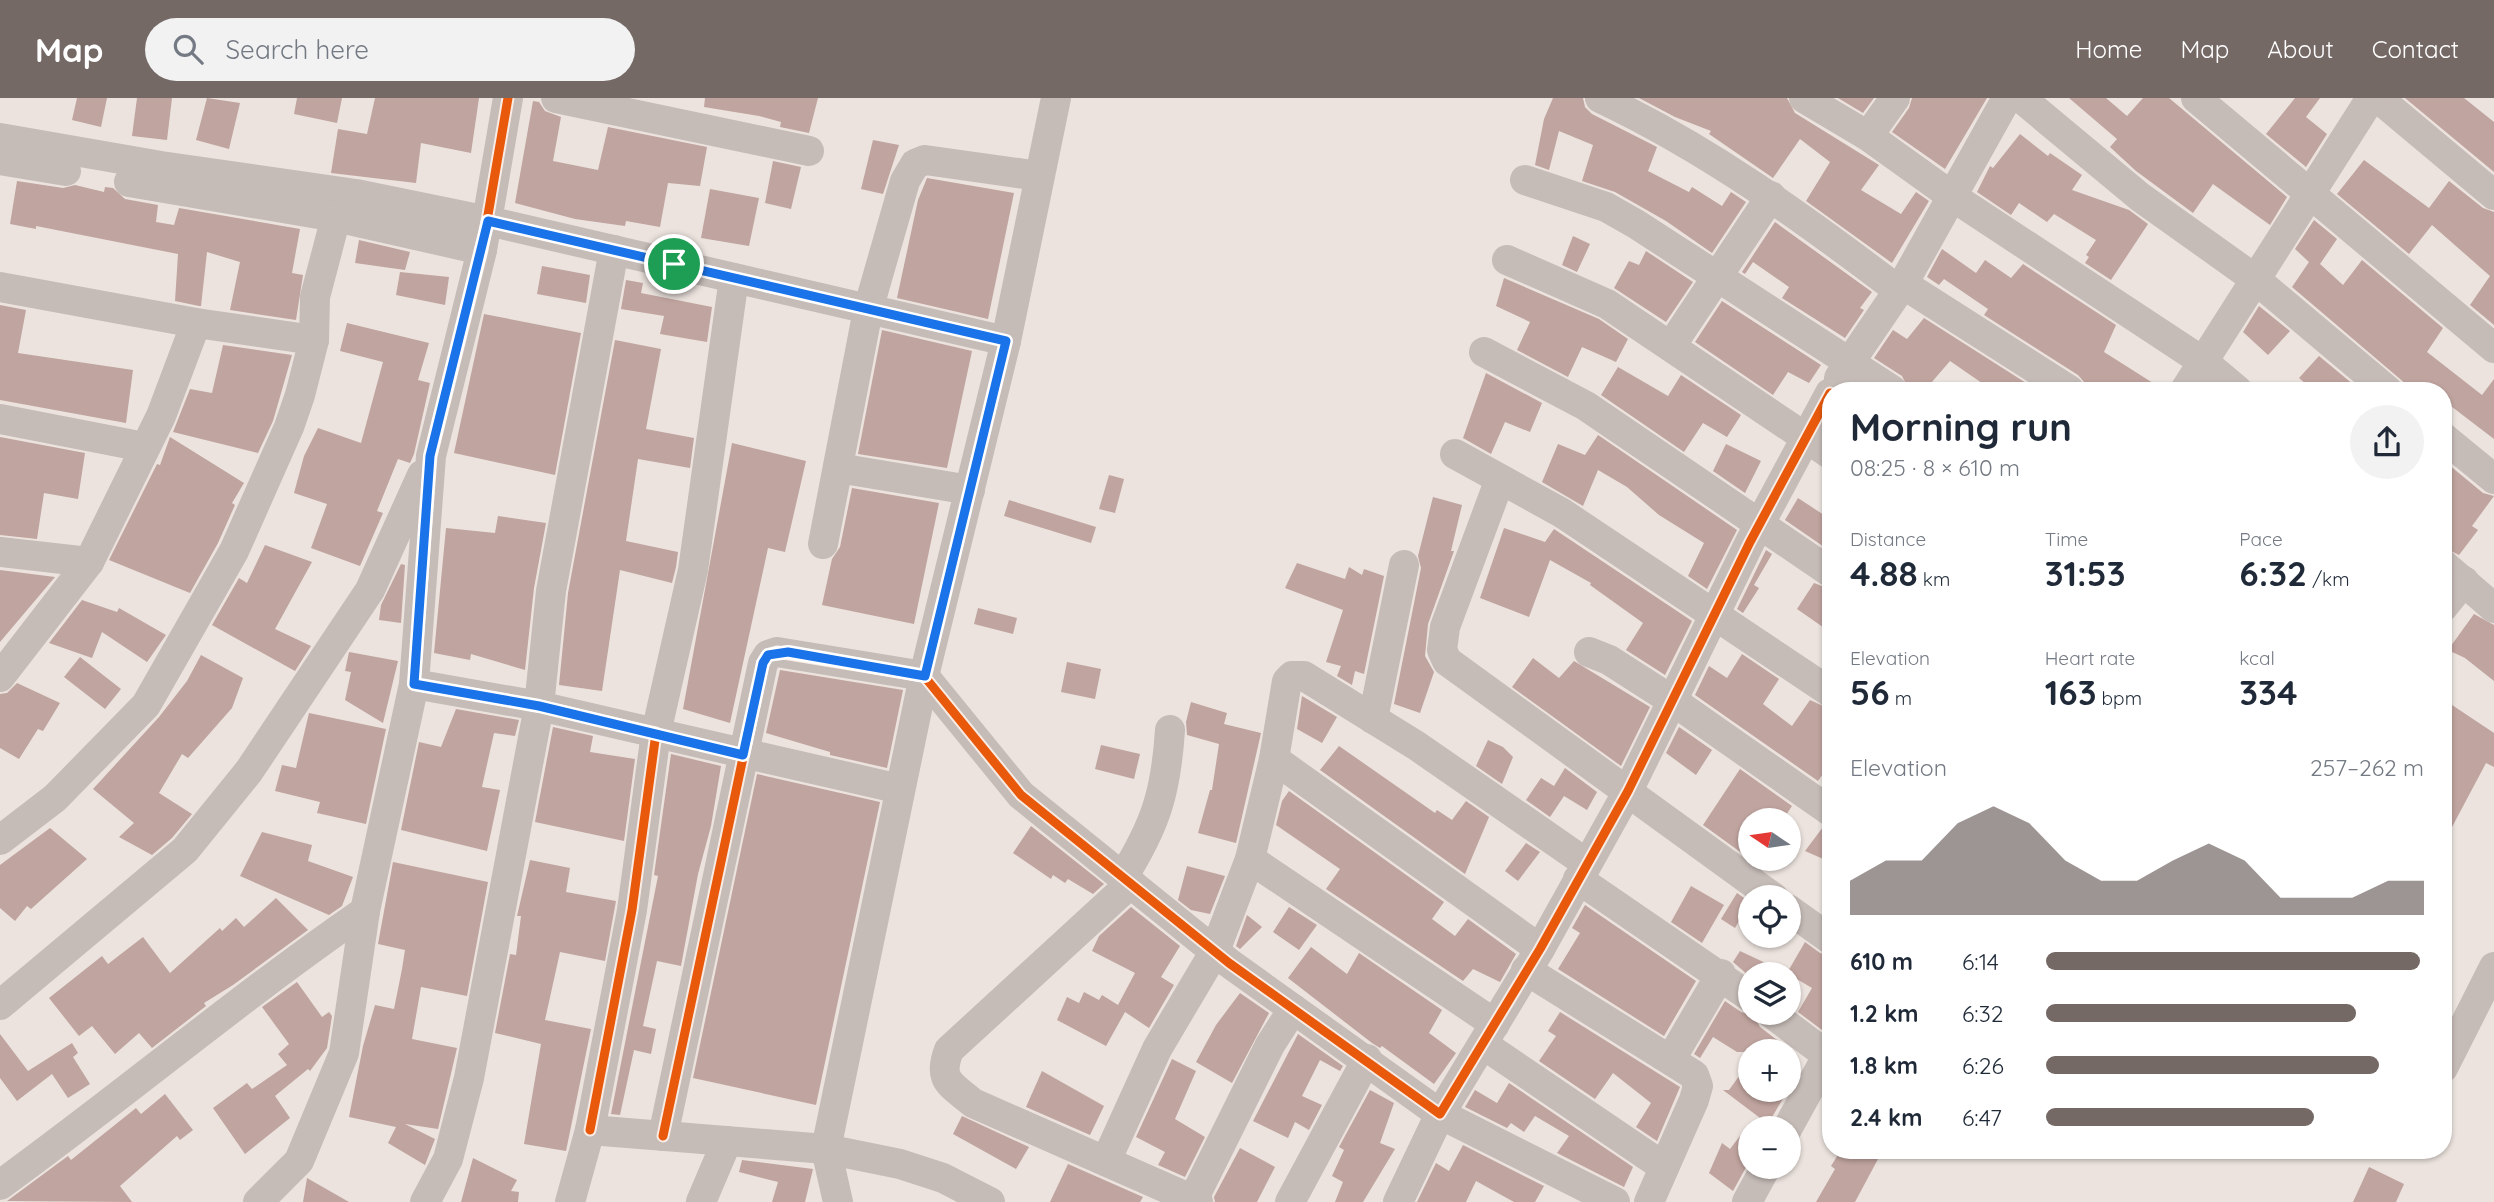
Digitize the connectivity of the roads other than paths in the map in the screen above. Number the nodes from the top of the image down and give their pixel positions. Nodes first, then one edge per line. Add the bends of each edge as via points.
1 (508, 98) edge
2 (556, 98) edge
3 (1056, 98) edge
4 (1600, 98) edge
5 (1804, 98) edge
6 (1895, 98) edge
7 (2007, 98) edge
8 (2021, 98) edge
9 (2196, 98) edge
10 (2371, 98) edge
11 (2378, 98) edge
12 (1868, 136) junction
13 (0, 138) edge
14 (809, 151) dead end
15 (0, 160) edge
16 (1039, 176) junction
17 (1525, 180) dead end
18 (2310, 195) junction
19 (2494, 195) edge
20 (1771, 196) junction
21 (1953, 197) junction
22 (336, 217) junction
23 (485, 235) junction
24 (614, 250) junction
25 (1507, 260) dead end
26 (1718, 276) junction
27 (734, 278) junction
28 (2255, 279) junction
29 (0, 287) edge
30 (1900, 287) junction
31 (868, 310) junction
32 (196, 323) junction
33 (314, 340) junction
34 (1006, 341) junction
35 (1671, 346) junction
36 (2494, 348) edge
37 (1484, 352) dead end
38 (1849, 361) junction
39 (2204, 363) junction
40 (1836, 382) edge
41 (1880, 382) edge
42 (2056, 382) edge
43 (2191, 382) edge
44 (2227, 382) edge
45 (2377, 382) edge
46 (1822, 407) edge
47 (0, 419) edge
48 (1806, 436) junction
49 (2452, 445) edge
50 (144, 447) junction
51 (1822, 448) edge
52 (1455, 454) dead end
53 (430, 456) junction
54 (838, 468) junction
55 (1500, 479) junction
56 (2494, 480) edge
57 (970, 490) junction
58 (1761, 523) junction
59 (823, 544) dead end
60 (0, 552) edge
61 (89, 562) junction
62 (1404, 565) dead end
63 (1822, 566) edge
64 (2453, 573) edge
65 (2494, 608) edge
66 (1714, 615) junction
67 (1589, 652) dead end
68 (925, 676) junction
69 (0, 677) edge
70 (414, 684) junction
71 (1822, 687) edge
72 (1673, 701) junction
73 (539, 706) junction
74 (1373, 719) junction
75 (1170, 730) dead end
76 (656, 733) junction
77 (743, 755) junction
78 (1274, 759) junction
79 (900, 789) junction
80 (1628, 791) junction
81 (1822, 805) edge
82 (0, 840) edge
83 (1250, 859) junction
84 (1582, 871) junction
85 (1127, 880) junction
86 (1756, 885) edge
87 (365, 911) junction
88 (1801, 918) edge
89 (1822, 933) edge
90 (1215, 951) junction
91 (1533, 960) junction
92 (2494, 967) edge
93 (1721, 974) junction
94 (1738, 987) edge
95 (0, 1005) edge
96 (1293, 1009) junction
97 (1784, 1025) edge
98 (1489, 1035) junction
99 (2452, 1050) edge
100 (1367, 1059) junction
101 (1671, 1059) junction
102 (1822, 1061) edge
103 (1822, 1074) edge
104 (1440, 1114) junction
105 (1795, 1116) edge
106 (590, 1130) junction
107 (663, 1136) junction
108 (727, 1140) junction
109 (826, 1149) junction
110 (1106, 1161) junction
111 (1664, 1167) junction
112 (1759, 1179) edge
113 (0, 1185) edge
114 (1195, 1201) edge
115 (258, 1202) edge
116 (425, 1202) edge
117 (569, 1202) edge
118 (701, 1202) edge
119 (838, 1202) edge
120 (990, 1202) edge
121 (1290, 1202) edge
122 (1398, 1202) edge
123 (1615, 1202) edge
124 (1649, 1202) edge
125 (1747, 1202) edge

1 - 23 street
2 - 14 street
3 - 16 street
4 - 20 street via 1652,122
5 - 12 street
6 - 12 street
7 - 21 street
8 - 28 street via 2140,197
9 - 18 street
10 - 18 street
11 - 19 street
12 - 21 street
13 - 23 street via 356,194
15 - 22 street
16 - 31 street via 925,160 915,164 905,181
16 - 34 street
17 - 26 street via 1606,207
18 - 28 street
18 - 36 street
20 - 26 street
20 - 30 street
21 - 30 street
21 - 39 street
22 - 23 street
22 - 33 street via 316,297
23 - 24 street
23 - 53 street
24 - 27 street
24 - 73 street via 551,592
25 - 35 street via 1607,304
26 - 35 street
26 - 38 street
27 - 31 street
27 - 76 street via 693,570
28 - 39 street
28 - 45 street
29 - 32 street
30 - 38 street
30 - 42 street
31 - 34 street
31 - 54 street
32 - 33 street
32 - 50 street
33 - 82 street via 289,427 234,551 146,705 55,798
34 - 57 street
35 - 48 street
37 - 58 street via 1586,406
38 - 40 street
38 - 41 street
39 - 43 street
39 - 44 street
46 - 48 street
47 - 50 street
48 - 51 street
48 - 58 street
49 - 56 street
50 - 61 street
52 - 55 street
53 - 70 street
53 - 95 street via 370,590 249,771 185,850
54 - 57 street
54 - 59 street
55 - 66 street via 1562,513
55 - 80 street via 1445,627 1441,650 1447,661
57 - 68 street
58 - 63 street
58 - 66 street
60 - 61 street
61 - 69 street
62 - 74 street
64 - 65 street
66 - 71 street
66 - 72 street
67 - 72 street
68 - 77 street via 788,652 768,655
68 - 79 street
68 - 85 street via 1021,795
70 - 73 street
70 - 87 street
72 - 80 street
72 - 81 street
73 - 76 street
73 - 116 street via 469,1078 448,1159
74 - 78 street via 1304,676 1292,677 1287,681
74 - 84 street
75 - 85 street via 1158,810
76 - 77 street
76 - 106 street via 632,911
77 - 79 street
77 - 107 street
78 - 83 street
78 - 91 street
79 - 109 street
80 - 84 street
80 - 86 street
83 - 90 street
83 - 98 street
84 - 91 street
84 - 93 street
85 - 90 street
85 - 110 street via 948,1050 942,1069 945,1079 973,1102
87 - 113 street
87 - 115 street via 344,1053 299,1161
88 - 89 street
90 - 96 street
90 - 110 street via 1157,1049
91 - 98 street
91 - 101 street
92 - 99 street
93 - 94 street
93 - 101 street
96 - 100 street
96 - 114 street via 1270,1045
97 - 102 street
98 - 104 street
98 - 111 street
100 - 104 street
100 - 121 street
101 - 111 street via 1694,1075 1698,1086
103 - 105 street
104 - 122 street
104 - 123 street
106 - 107 street
106 - 117 street
107 - 108 street
108 - 109 street
108 - 118 street
109 - 119 street
109 - 120 street via 900,1164 943,1178
110 - 114 street
111 - 124 street
112 - 125 street

